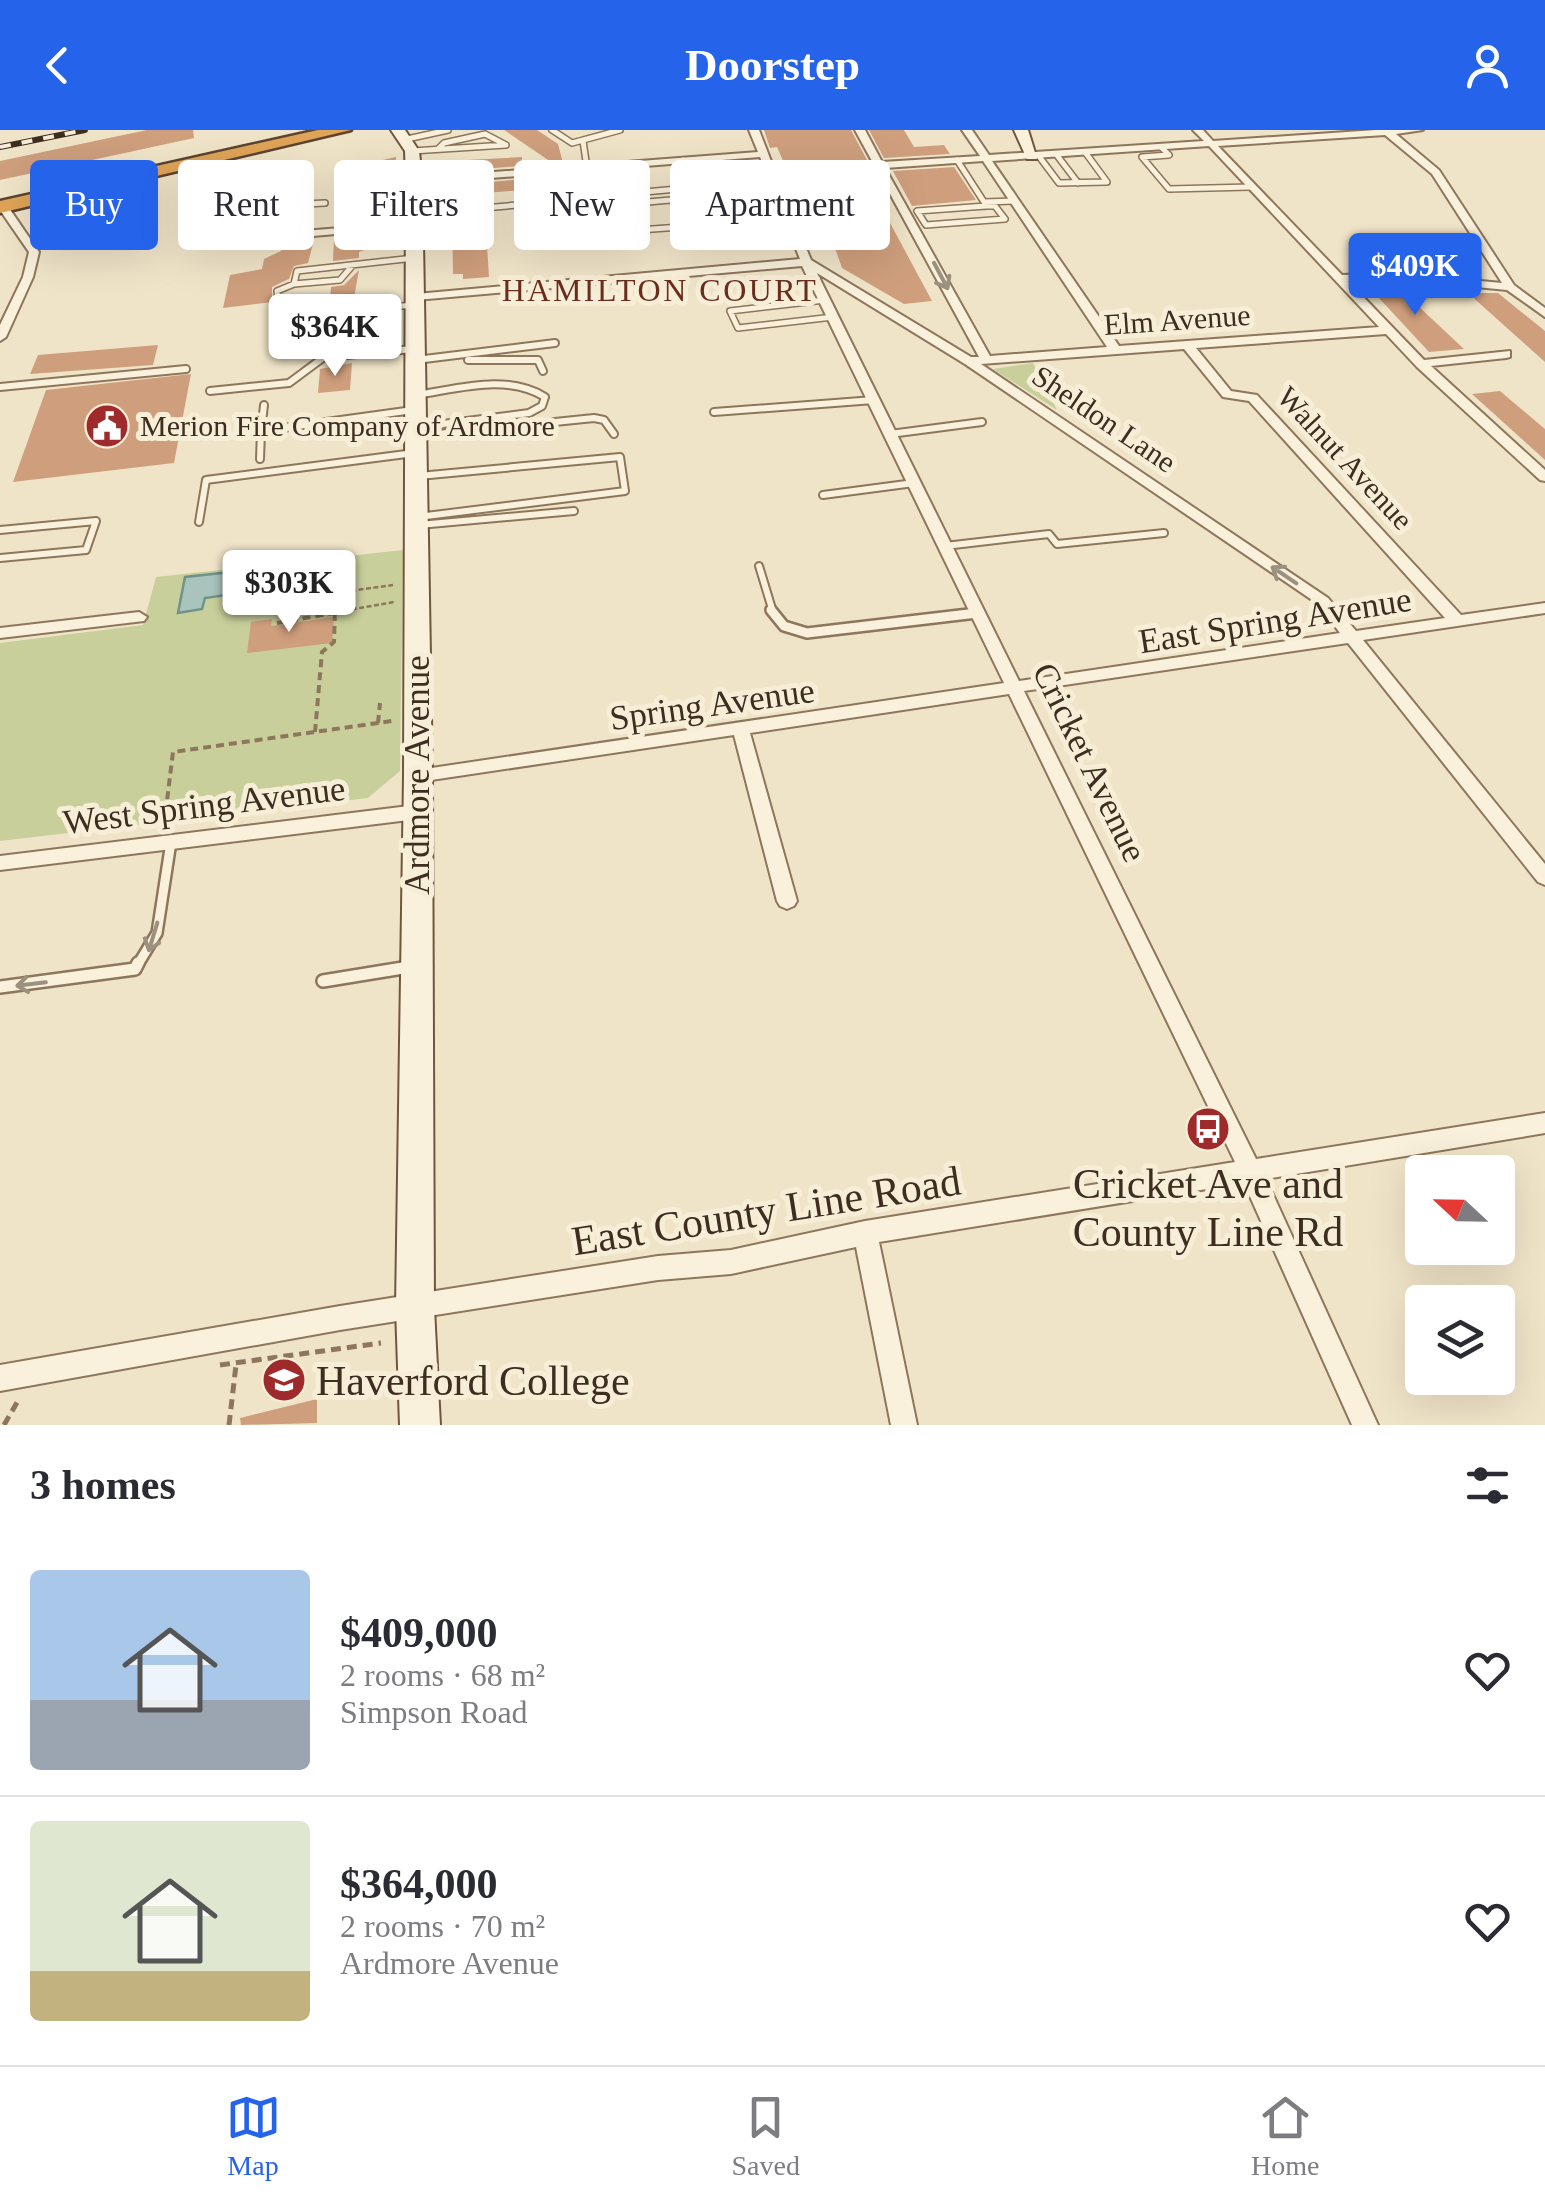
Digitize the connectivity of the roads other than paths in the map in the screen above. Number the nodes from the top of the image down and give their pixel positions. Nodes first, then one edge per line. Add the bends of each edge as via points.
1 (342, 130) edge
2 (448, 130) edge
3 (552, 130) edge
4 (620, 130) edge
5 (754, 130) edge
6 (860, 130) edge
7 (967, 130) edge
8 (1021, 130) edge
9 (1198, 130) edge
10 (1418, 130) edge
11 (1386, 131) edge
12 (583, 141) junction
13 (414, 142) edge
14 (1210, 144) junction
15 (1160, 147) junction
16 (1085, 152) junction
17 (765, 154) junction
18 (1056, 154) junction
19 (1035, 156) junction
20 (985, 158) junction
21 (587, 160) edge
22 (683, 160) edge
23 (768, 160) edge
24 (879, 160) edge
25 (957, 160) junction
26 (890, 164) edge
27 (890, 180) edge
28 (1078, 183) junction
29 (1250, 186) junction
30 (700, 187) joint
31 (1014, 201) junction
32 (325, 203) dead end
33 (314, 204) edge
34 (985, 204) junction
35 (1, 207) edge
36 (414, 250) edge
37 (802, 250) edge
38 (414, 258) junction
39 (806, 262) junction
40 (354, 265) junction
41 (1342, 278) junction
42 (294, 284) junction
43 (1510, 287) junction
44 (824, 300) junction
45 (416, 301) junction
46 (279, 307) dead end
47 (302, 314) dead end
48 (1545, 314) edge
49 (833, 318) junction
50 (1388, 330) junction
51 (0, 337) edge
52 (555, 343) dead end
53 (1187, 344) junction
54 (1114, 348) junction
55 (1506, 354) dead end
56 (416, 358) junction
57 (986, 359) junction
58 (969, 361) junction
59 (1421, 364) junction
60 (186, 369) dead end
61 (542, 371) dead end
62 (0, 387) edge
63 (210, 391) dead end
64 (874, 400) junction
65 (264, 405) dead end
66 (714, 412) dead end
67 (982, 422) dead end
68 (261, 431) junction
69 (416, 433) junction
70 (614, 434) dead end
71 (890, 434) junction
72 (260, 459) dead end
73 (1545, 478) edge
74 (914, 483) junction
75 (823, 495) dead end
76 (574, 511) dead end
77 (416, 521) junction
78 (199, 522) dead end
79 (0, 530) edge
80 (1164, 533) dead end
81 (945, 546) junction
82 (0, 558) edge
83 (759, 566) dead end
84 (1545, 608) edge
85 (977, 613) junction
86 (139, 617) dead end
87 (1458, 622) junction
88 (0, 633) edge
89 (1356, 640) junction
90 (1014, 688) junction
91 (741, 731) junction
92 (418, 776) junction
93 (417, 812) junction
94 (168, 833) junction
95 (0, 864) edge
96 (1545, 877) edge
97 (787, 901) dead end
98 (416, 966) junction
99 (323, 980) dead end
100 (0, 987) edge
101 (1545, 1124) edge
102 (1251, 1172) junction
103 (865, 1233) junction
104 (414, 1308) junction
105 (0, 1378) edge
106 (420, 1425) edge
107 (904, 1425) edge
108 (1365, 1425) edge

1 - 35 highway
2 - 13 lane
3 - 12 lane via 572,143
4 - 12 lane
5 - 17 street, Cricket Avenue
6 - 24 street
7 - 20 street
8 - 19 street
9 - 14 street
10 - 11 street
11 - 14 street
11 - 43 street via 1436,172
12 - 21 lane
13 - 13 lane via 444,144 485,134 506,145
14 - 15 street
14 - 29 street
15 - 16 street
15 - 29 lane via 1169,155 1142,157 1169,189
16 - 18 street
16 - 28 lane via 1107,182
17 - 22 street
17 - 23 street, Cricket Avenue
18 - 19 street
18 - 28 lane
19 - 20 street
19 - 28 lane via 1060,184
20 - 25 street
20 - 31 street
25 - 26 street
25 - 34 lane
27 -> 57 street
29 - 41 street
30 - 30 lane via 640,193 601,196 603,206 704,198
31 - 34 lane
31 - 54 street
32 - 33 lane
34 - 34 lane via 952,208 918,211 926,225 1005,219
35 - 51 street via 34,252
36 - 38 street, Ardmore Avenue
37 - 39 street, Cricket Avenue
38 - 40 lane
38 - 45 street, Ardmore Avenue
39 - 44 street, Cricket Avenue
39 - 45 street
39 - 58 street, Sheldon Lane
40 - 42 lane via 340,280
40 - 42 lane via 297,271
41 - 43 street
41 - 50 street
42 - 46 lane via 277,291
43 - 48 street
44 - 49 street, Cricket Avenue
44 - 49 lane via 730,312 738,328
45 - 47 lane
45 - 56 street, Ardmore Avenue
49 - 64 street, Cricket Avenue
50 - 53 street, Elm Avenue
50 - 59 street
52 - 56 lane
53 - 54 street, Elm Avenue
53 - 87 street, Walnut Avenue via 1227,394 1253,398
54 - 57 street, Elm Avenue
55 - 59 street
56 - 61 lane via 528,358 538,360
56 - 63 lane via 324,356 289,383
56 - 69 street, Ardmore Avenue
57 - 58 street, Elm Avenue
89 -> 58 street, Sheldon Lane via 1323,601
59 - 73 street
60 - 62 lane
64 - 66 lane
64 - 71 street, Cricket Avenue
65 - 68 lane
67 - 71 lane
68 - 69 lane
68 - 72 lane
69 - 69 lane via 529,413 545,397 536,388 512,385
69 - 70 lane via 594,418
69 - 77 street, Ardmore Avenue
69 - 77 lane via 620,457 625,492
69 - 78 lane via 206,480
71 - 74 street, Cricket Avenue
74 - 75 lane
74 - 81 street, Cricket Avenue
76 - 77 lane
77 - 92 street, Ardmore Avenue
79 - 82 lane via 96,521 86,550
80 - 81 lane via 1057,544 1049,534
81 - 85 street, Cricket Avenue
83 - 85 lane via 774,621 787,632
84 - 87 street, East Spring Avenue
85 - 90 street, Cricket Avenue
86 - 88 street
87 - 89 street, East Spring Avenue
89 - 90 street, East Spring Avenue
89 - 96 street, Sheldon Lane
90 - 91 street, Spring Avenue
90 - 102 street, Cricket Avenue
91 - 92 street, Spring Avenue
91 - 97 street
92 - 93 street, Ardmore Avenue
93 - 94 street, West Spring Avenue
93 - 98 street, Ardmore Avenue
94 - 95 street, West Spring Avenue
94 -> 100 lane via 156,934 135,969
98 - 99 lane
98 - 104 street, Ardmore Avenue
101 - 102 street, East County Line Road
102 - 103 street, East County Line Road
102 - 108 street, Cricket Avenue
103 - 104 street, East County Line Road via 732,1262
103 - 107 street
104 - 105 street, East County Line Road
104 - 106 street, Ardmore Avenue

